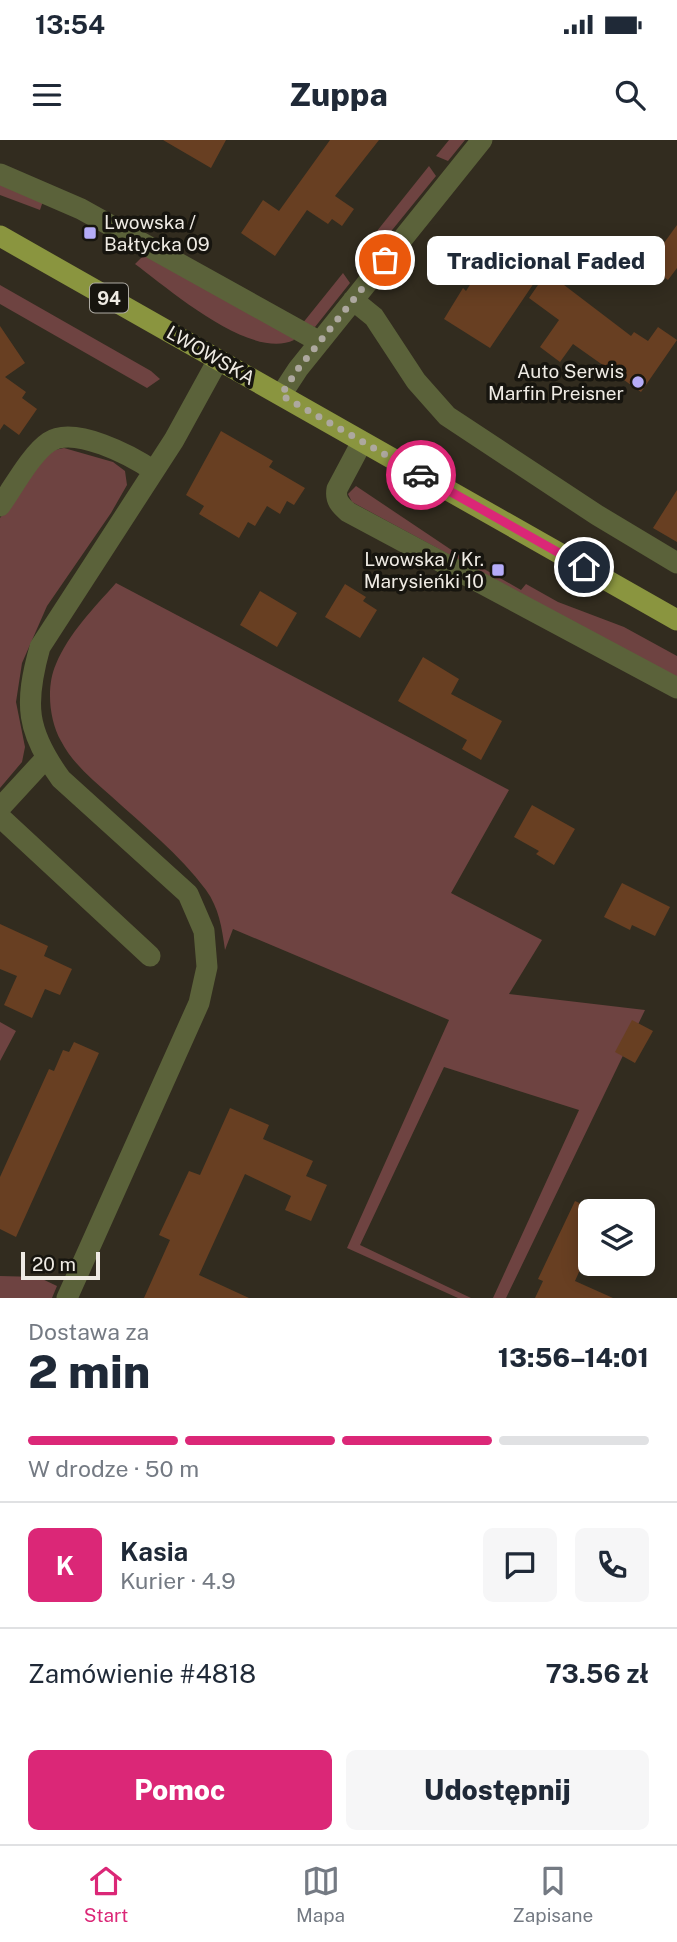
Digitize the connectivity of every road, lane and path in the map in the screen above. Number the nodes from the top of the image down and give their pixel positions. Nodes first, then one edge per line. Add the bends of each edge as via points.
1 (482, 140) edge
2 (0, 174) edge
3 (0, 236) edge
4 (353, 300) junction
5 (320, 342) junction
6 (218, 360) junction
7 (281, 395) junction
8 (362, 442) junction
9 (154, 471) junction
10 (0, 506) edge
11 (677, 563) edge
12 (677, 620) edge
13 (677, 688) edge
14 (46, 758) junction
15 (0, 808) edge
16 (0, 817) edge
17 (150, 956) dead end
18 (67, 1298) edge

1 - 4 street
2 - 5 street via 81,209
3 - 6 main road, LWOWSKA / 94
4 - 5 street
4 - 11 street via 374,317 416,381 447,416
5 - 7 street
6 - 7 main road, LWOWSKA / 94
6 - 9 street
7 - 8 main road, LWOWSKA / 94
8 - 12 main road, LWOWSKA / 94
8 - 13 street via 337,489 340,505 348,512
9 - 10 street via 122,453 62,435 47,443
9 - 14 street via 40,647 29,707
14 - 15 street
14 - 18 street via 61,779 188,894 204,931 207,967 199,1003
16 - 17 street

